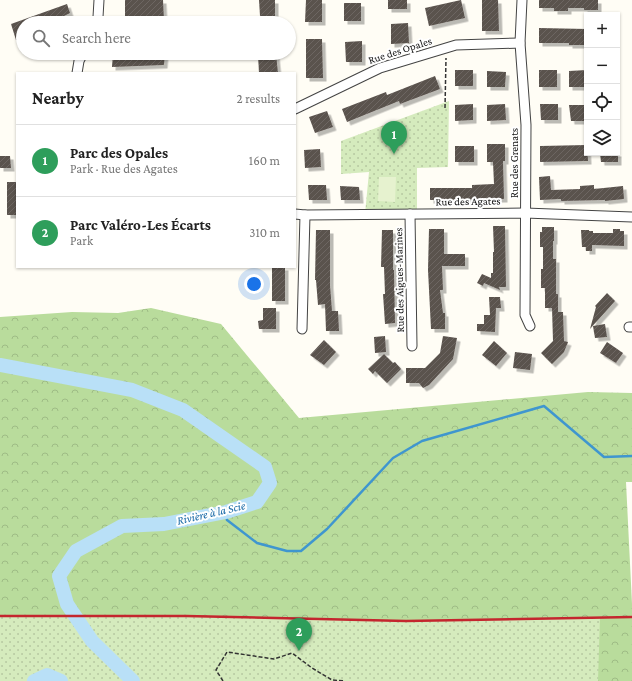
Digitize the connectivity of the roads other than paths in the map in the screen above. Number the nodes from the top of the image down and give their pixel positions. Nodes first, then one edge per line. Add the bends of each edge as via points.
1 (99, 0) edge
2 (522, 0) edge
3 (98, 16) edge
4 (520, 43) junction
5 (80, 60) edge
6 (77, 72) edge
7 (296, 109) edge
8 (526, 213) junction
9 (296, 214) edge
10 (410, 214) junction
11 (305, 215) junction
12 (632, 217) edge
13 (530, 326) dead end
14 (302, 329) dead end
15 (412, 346) dead end

1 - 3 street
2 - 4 street, Rue des Grenats
4 - 7 street, Rue des Opales via 456,45 380,68
4 - 8 street, Rue des Grenats via 526,124
5 - 6 street
8 - 10 street, Rue des Agates
8 - 12 street, Rue des Agates
8 - 13 street, Rue des Grenats via 525,315
9 - 11 street
10 - 11 street, Rue des Agates
10 - 15 street, Rue des Aigues-Marines
11 - 14 street

